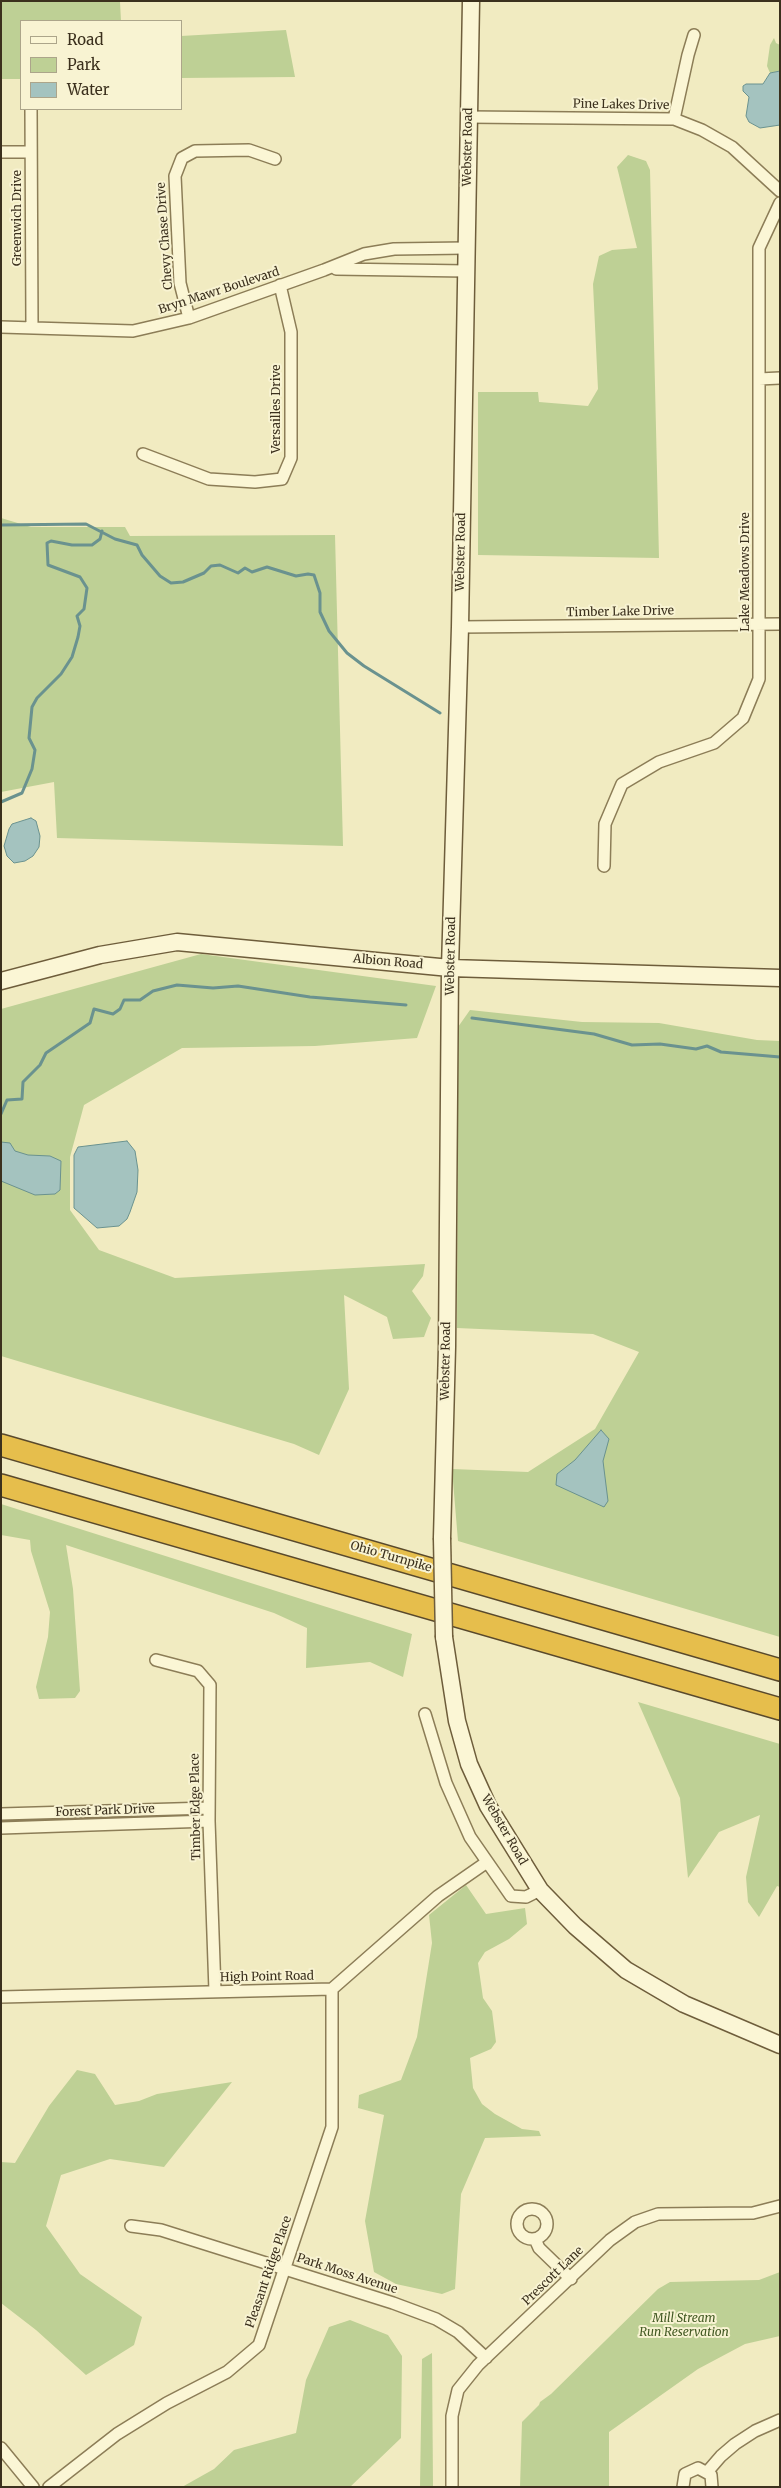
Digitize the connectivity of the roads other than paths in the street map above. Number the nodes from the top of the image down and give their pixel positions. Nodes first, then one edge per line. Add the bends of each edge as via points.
1 (471, 1) edge
2 (694, 35) dead end
3 (31, 110) edge
4 (468, 117) junction
5 (674, 119) junction
6 (1, 152) edge
7 (31, 152) junction
8 (275, 159) dead end
9 (780, 191) edge
10 (780, 203) edge
11 (466, 248) junction
12 (324, 270) junction
13 (466, 271) junction
14 (280, 285) junction
15 (189, 318) junction
16 (1, 326) edge
17 (32, 327) junction
18 (780, 378) edge
19 (759, 379) junction
20 (144, 454) dead end
21 (761, 624) junction
22 (780, 624) edge
23 (460, 627) junction
24 (604, 866) dead end
25 (450, 968) junction
26 (780, 978) edge
27 (1, 981) edge
28 (1, 1445) edge
29 (1, 1485) edge
30 (156, 1660) dead end
31 (780, 1670) edge
32 (780, 1709) edge
33 (425, 1714) dead end
34 (209, 1808) junction
35 (1, 1814) edge
36 (209, 1821) junction
37 (1, 1828) edge
38 (487, 1862) junction
39 (540, 1890) junction
40 (332, 1989) junction
41 (215, 1991) junction
42 (1, 1997) edge
43 (780, 2045) edge
44 (780, 2206) edge
45 (131, 2226) dead end
46 (534, 2239) dead end
47 (286, 2269) junction
48 (570, 2279) junction
49 (486, 2358) junction
50 (780, 2420) edge
51 (1, 2448) edge
52 (708, 2472) junction
53 (33, 2487) edge
54 (50, 2487) edge
55 (452, 2487) edge
56 (684, 2487) edge
57 (712, 2487) edge

1 - 4 street, Webster Road
2 - 5 street
3 - 7 street, Greenwich Drive
4 - 5 street, Pine Lakes Drive
4 - 11 street, Webster Road
5 - 9 street, Pine Lakes Drive via 732,147
6 - 7 street
7 - 17 street, Greenwich Drive
8 - 15 street, Chevy Chase Drive via 249,150 195,151 182,158 175,176 180,283
10 - 19 street, Lake Meadows Drive via 759,248
11 - 12 street, Bryn Mawr Boulevard via 379,251
11 - 13 street, Webster Road
12 - 13 street, Bryn Mawr Boulevard
12 - 14 street, Bryn Mawr Boulevard
13 - 23 street, Webster Road
14 - 15 street, Bryn Mawr Boulevard
14 - 20 street, Versailles Drive via 291,332 291,458 282,479 255,482 208,479
15 - 17 street, Bryn Mawr Boulevard via 133,332
16 - 17 street, Bryn Mawr Boulevard
18 - 19 street
19 - 21 street, Lake Meadows Drive
21 - 22 street, Timber Lake Drive
21 - 23 street, Timber Lake Drive
21 - 24 street, Lake Meadows Drive via 759,679 743,718 714,743 659,762 622,784 605,824
23 - 25 street, Webster Road
25 - 26 street, Albion Road
25 - 27 street, Albion Road via 177,942 100,955
25 - 39 street, Webster Road, bridge via 442,1538 444,1637 457,1721 469,1764 488,1806
28 - 31 highway, Ohio Turnpike
29 - 32 highway
30 - 34 street, Timber Edge Place via 198,1671 210,1685
33 - 38 street via 446,1783 470,1836
34 - 35 street, Forest Park Drive
34 - 36 street, Timber Edge Place
36 - 37 street, Forest Park Drive
36 - 41 street, Timber Edge Place
38 - 39 street via 511,1896 526,1897
38 - 40 street, High Point Road via 438,1896
39 - 43 street, Webster Road via 575,1926 626,1970 684,2004
40 - 41 street, High Point Road
40 - 47 street, Pleasant Ridge Place via 332,2126
41 - 42 street, High Point Road
44 - 48 street, Prescott Lane via 754,2213 658,2214 635,2222 610,2240
45 - 47 street, Park Moss Avenue via 161,2230
46 - 48 street
47 - 49 street, Park Moss Avenue via 436,2319 458,2332
47 - 54 street, Pleasant Ridge Place via 259,2345 228,2372 167,2403 117,2434
48 - 49 street, Prescott Lane
49 - 55 street, Prescott Lane via 458,2390 452,2416
50 - 52 street via 735,2444
51 - 53 street
52 - 56 street via 698,2468 689,2471 683,2479
52 - 57 street

